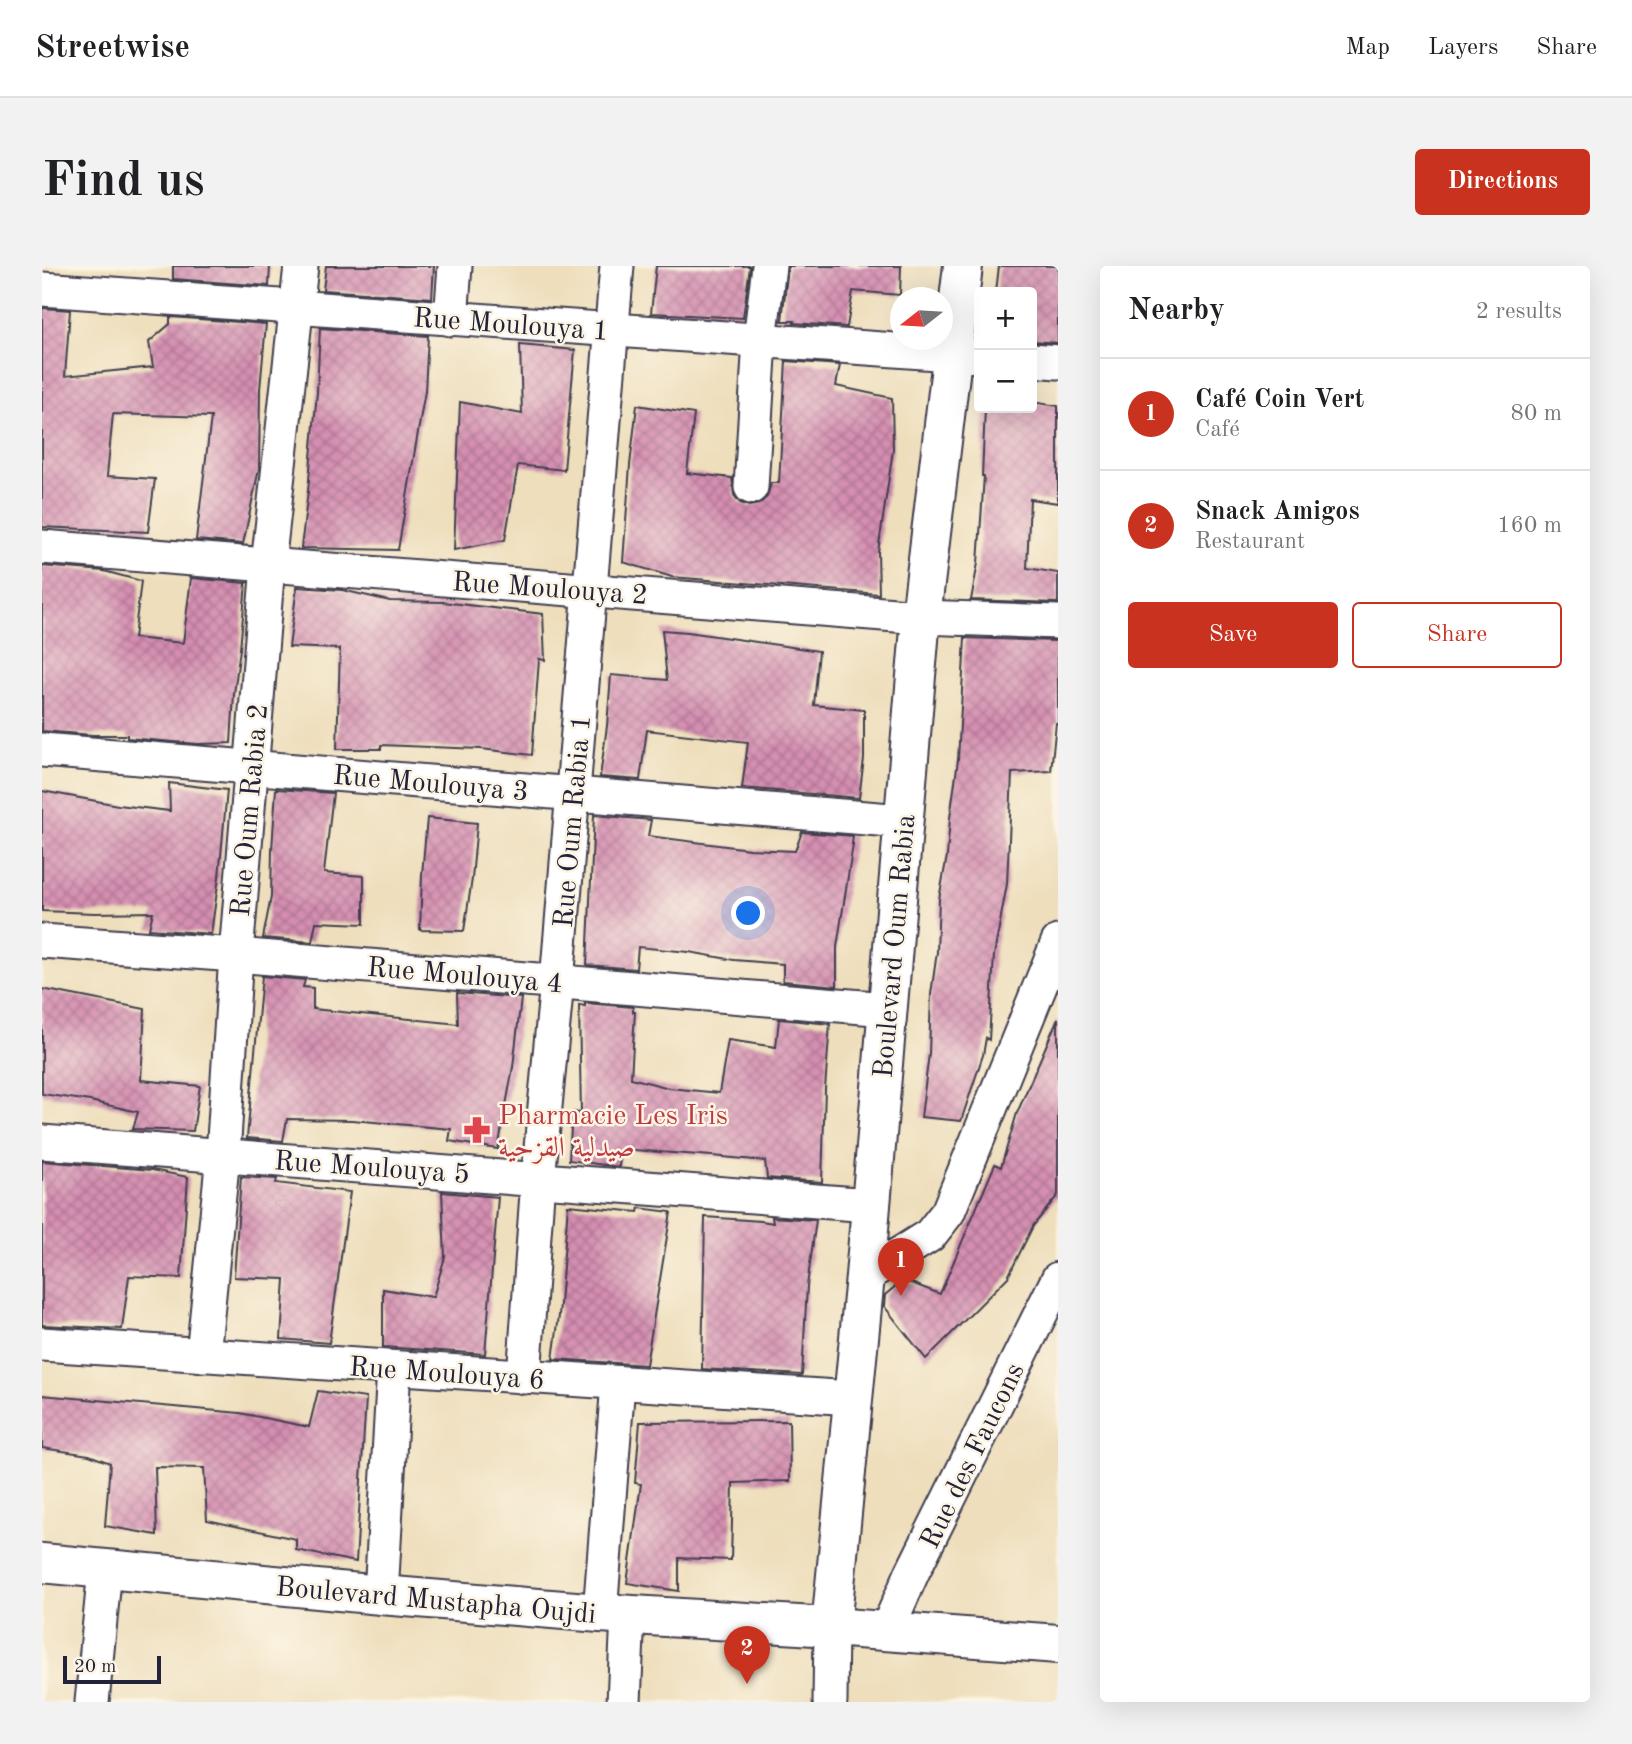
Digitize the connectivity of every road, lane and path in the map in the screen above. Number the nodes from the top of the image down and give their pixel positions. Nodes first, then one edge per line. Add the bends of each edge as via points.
1 (301, 266) edge
2 (456, 266) edge
3 (617, 266) edge
4 (769, 266) edge
5 (962, 266) edge
6 (42, 289) edge
7 (296, 307) junction
8 (451, 318) junction
9 (612, 330) junction
10 (760, 340) junction
11 (965, 355) edge
12 (1037, 360) edge
13 (1058, 362) edge
14 (751, 487) dead end
15 (42, 547) edge
16 (268, 565) junction
17 (590, 590) junction
18 (921, 617) junction
19 (1058, 622) edge
20 (42, 750) edge
21 (251, 767) junction
22 (573, 793) junction
23 (904, 821) junction
24 (42, 941) edge
25 (1058, 942) edge
26 (236, 955) junction
27 (557, 982) junction
28 (887, 1009) junction
29 (42, 1142) edge
30 (223, 1155) junction
31 (538, 1179) junction
32 (870, 1205) junction
33 (865, 1276) junction
34 (1058, 1279) edge
35 (42, 1344) edge
36 (203, 1355) junction
37 (394, 1368) junction
38 (523, 1377) junction
39 (618, 1383) junction
40 (852, 1398) junction
41 (42, 1563) edge
42 (105, 1569) junction
43 (381, 1595) junction
44 (614, 1614) junction
45 (831, 1627) junction
46 (886, 1632) junction
47 (1058, 1644) edge
48 (92, 1702) edge
49 (624, 1702) edge
50 (830, 1702) edge

1 - 7 street, Rue Oum Rabia 2
2 - 8 street
3 - 9 street, Rue Oum Rabia 1
4 - 10 street
5 - 11 street, Boulevard Oum Rabia
6 - 7 street, Rue Moulouya 1
7 - 8 street, Rue Moulouya 1
7 - 16 street, Rue Oum Rabia 2
8 - 9 street, Rue Moulouya 1
9 - 10 street, Rue Moulouya 1
9 - 17 street, Rue Oum Rabia 1
10 - 11 street, Rue Moulouya 1
10 - 14 street
11 - 18 street, Boulevard Oum Rabia
12 - 13 street
15 - 16 street, Rue Moulouya 2
16 - 17 street, Rue Moulouya 2
16 - 21 street, Rue Oum Rabia 2
17 - 18 street, Rue Moulouya 2
17 - 22 street, Rue Oum Rabia 1
18 - 19 street, Rue Moulouya 2
18 - 23 street, Boulevard Oum Rabia
20 - 21 street, Rue Moulouya 3
21 - 22 street, Rue Moulouya 3
21 - 26 street, Rue Oum Rabia 2
22 - 23 street, Rue Moulouya 3
22 - 27 street, Rue Oum Rabia 1
23 - 28 street, Boulevard Oum Rabia
24 - 26 street, Rue Moulouya 4
25 - 33 street via 948,1212 930,1236
26 - 27 street, Rue Moulouya 4
26 - 30 street, Rue Oum Rabia 2
27 - 28 street, Rue Moulouya 4
27 - 31 street, Rue Oum Rabia 1
28 - 32 street, Boulevard Oum Rabia
29 - 30 street, Rue Moulouya 5
30 - 31 street, Rue Moulouya 5
30 - 36 street, Rue Oum Rabia 2
31 - 32 street, Rue Moulouya 5
31 - 38 street, Rue Oum Rabia 1
32 - 33 street, Boulevard Oum Rabia
33 - 40 street, Boulevard Oum Rabia
34 - 46 street, Rue des Faucons
35 - 36 street, Rue Moulouya 6
36 - 37 street, Rue Moulouya 6
37 - 38 street, Rue Moulouya 6
37 - 43 street
38 - 39 street, Rue Moulouya 6
39 - 40 street, Rue Moulouya 6
39 - 44 street
40 - 45 street, Boulevard Oum Rabia
41 - 42 street, Boulevard Mustapha Oujdi
42 - 43 street, Boulevard Mustapha Oujdi
42 - 48 street
43 - 44 street, Boulevard Mustapha Oujdi
44 - 45 street, Boulevard Mustapha Oujdi
44 - 49 street
45 - 46 street, Boulevard Mustapha Oujdi
45 - 50 street
46 - 47 street, Boulevard Mustapha Oujdi

